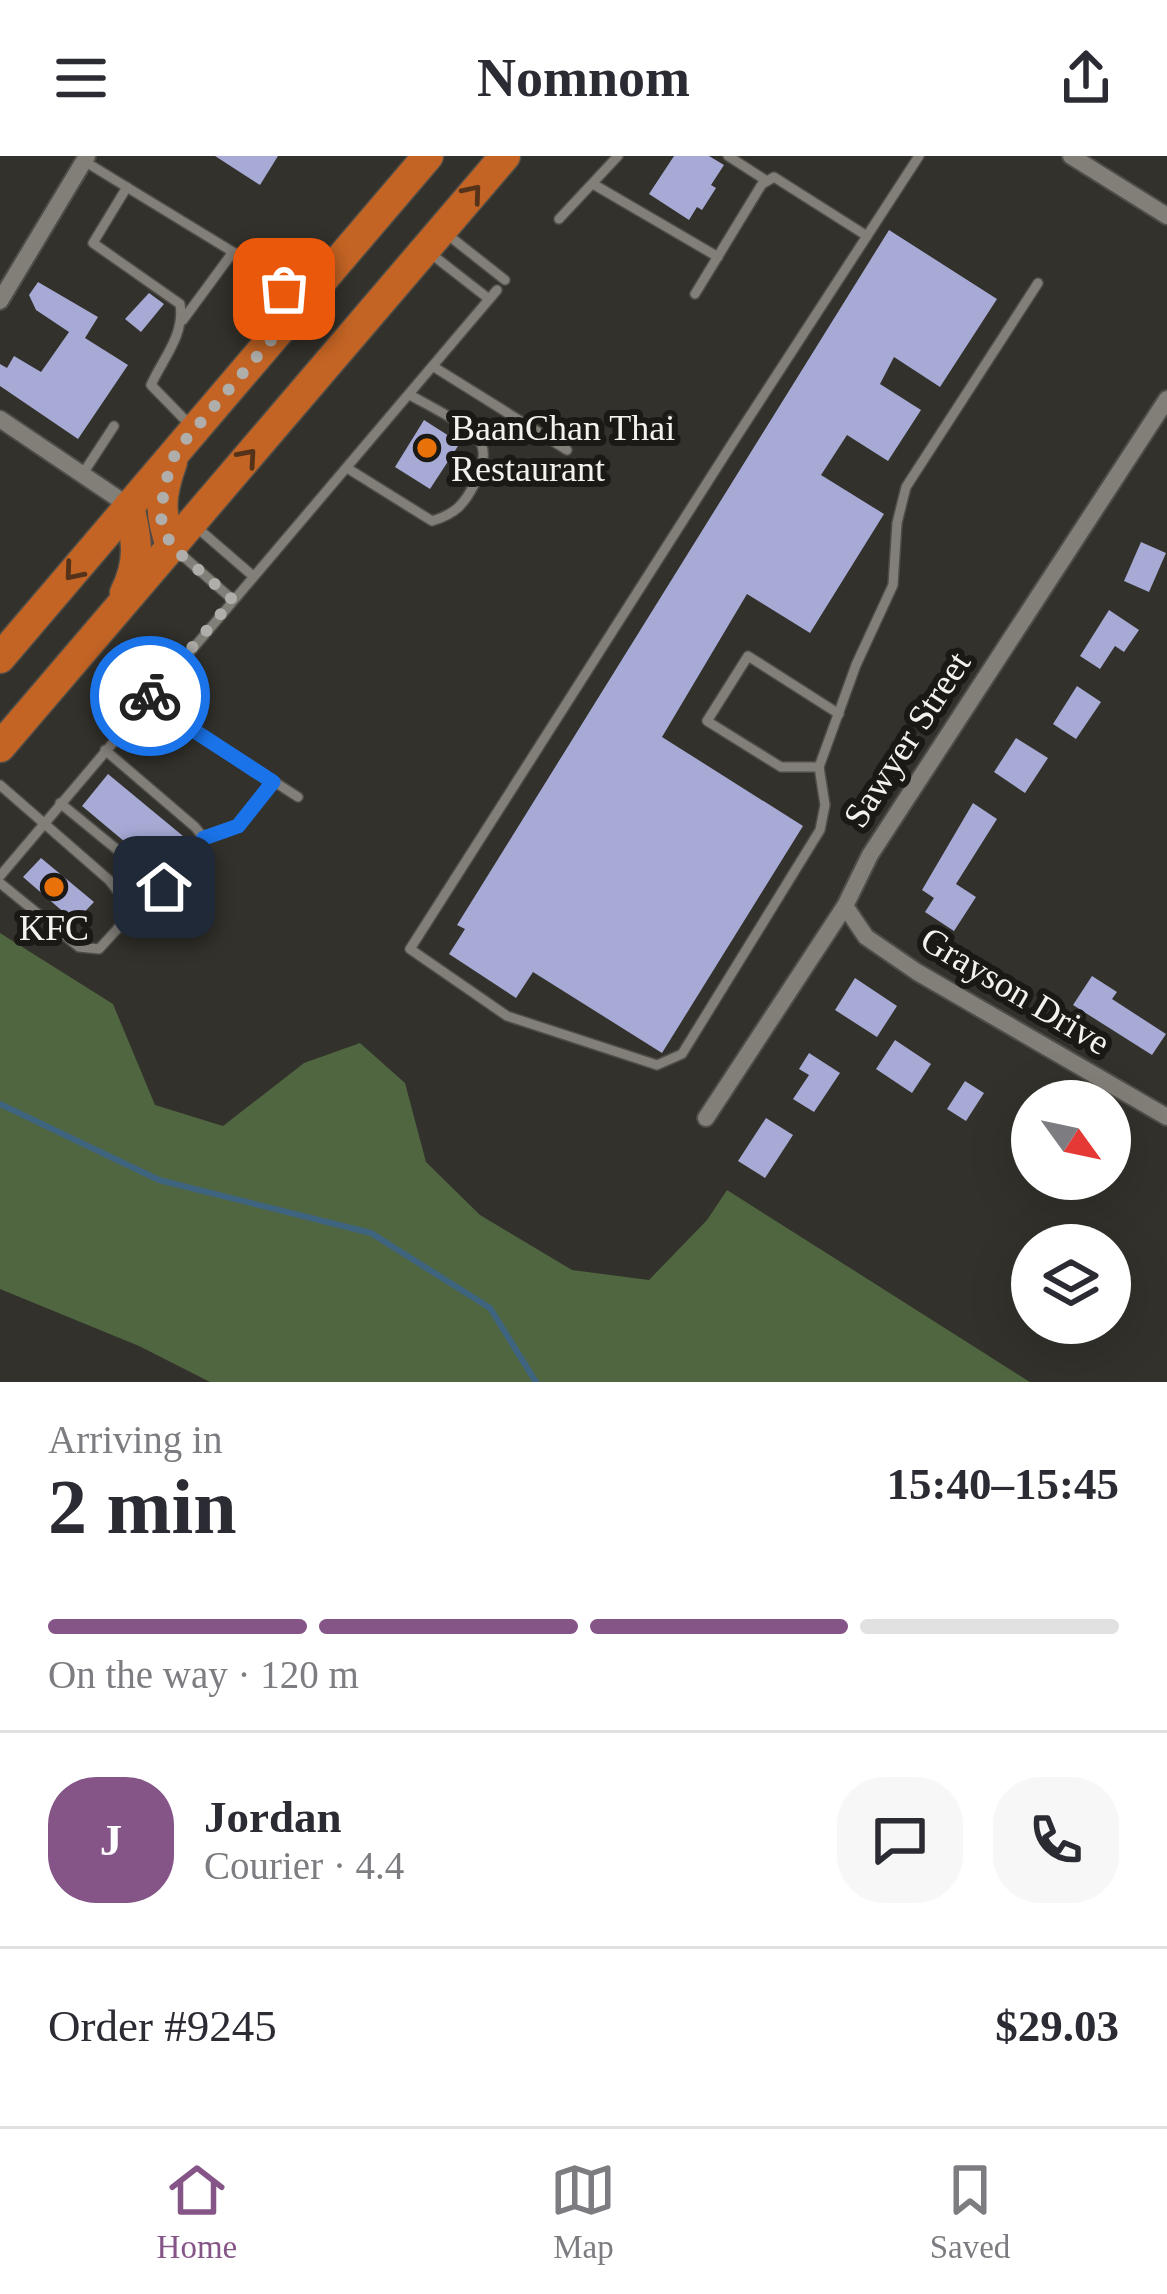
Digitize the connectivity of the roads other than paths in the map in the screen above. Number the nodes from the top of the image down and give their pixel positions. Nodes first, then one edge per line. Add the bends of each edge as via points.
1 (428, 156) edge
2 (505, 156) edge
3 (618, 156) edge
4 (728, 156) edge
5 (919, 156) edge
6 (1070, 156) edge
7 (85, 158) edge
8 (767, 182) junction
9 (593, 184) junction
10 (128, 188) junction
11 (1167, 216) edge
12 (559, 219) dead end
13 (867, 236) junction
14 (434, 240) junction
15 (233, 252) junction
16 (718, 257) junction
17 (1038, 283) dead end
18 (497, 290) junction
19 (695, 294) dead end
20 (0, 302) edge
21 (302, 304) junction
22 (183, 320) junction
23 (434, 367) junction
24 (410, 395) junction
25 (1167, 399) edge
26 (0, 419) edge
27 (114, 426) dead end
28 (185, 440) junction
29 (567, 450) dead end
30 (346, 468) junction
31 (82, 475) junction
32 (129, 506) junction
33 (181, 534) junction
34 (253, 576) junction
35 (233, 600) junction
36 (117, 609) junction
37 (0, 658) edge
38 (147, 700) junction
39 (838, 714) junction
40 (0, 747) edge
41 (105, 750) junction
42 (819, 767) junction
43 (273, 782) junction
44 (0, 785) edge
45 (298, 797) dead end
46 (60, 803) junction
47 (43, 822) junction
48 (204, 838) junction
49 (0, 879) edge
50 (845, 906) junction
51 (1167, 1117) edge
52 (706, 1118) dead end

1 - 21 highway
14 -> 2 highway
3 - 9 lane
4 - 8 lane
5 - 13 lane
6 - 11 street
7 - 10 lane
7 - 20 street
8 - 13 lane via 774,177
8 - 16 lane
9 - 12 lane
9 - 16 lane
10 - 15 lane
10 - 22 lane via 93,243 180,304
13 - 42 lane via 410,949 507,1016 657,1065 682,1054 820,830
14 - 18 lane
14 - 18 lane
33 -> 14 highway
15 - 21 lane
15 - 22 lane
16 - 19 lane
17 - 39 lane via 906,487 893,586
18 - 23 lane
21 - 28 highway
22 - 28 lane via 151,385
23 - 24 lane
23 - 29 lane
24 - 30 lane
24 - 30 lane via 482,445 482,468 468,496 451,515 432,520
25 - 50 street, Sawyer Street via 870,855
26 - 31 street
27 - 31 lane
28 - 32 highway
28 - 33 highway via 164,487 161,518
30 - 34 lane
31 - 32 street
32 - 36 highway via 138,544 134,576
32 -> 37 highway
33 - 34 lane
33 - 35 lane
33 - 36 highway
34 - 35 lane
35 - 38 lane
36 - 40 highway
38 - 41 lane
38 - 43 lane
39 - 42 lane
39 - 42 lane via 748,656 707,721 781,767
41 - 46 lane
41 - 48 lane
43 - 45 lane
43 - 48 lane via 238,826
44 - 47 lane
46 - 47 lane
46 - 48 lane via 164,887
47 - 49 lane
47 - 49 lane via 110,880 126,902 120,926 99,949 79,947
50 - 51 street, Grayson Drive via 866,937 917,972
50 - 52 street, Sawyer Street

